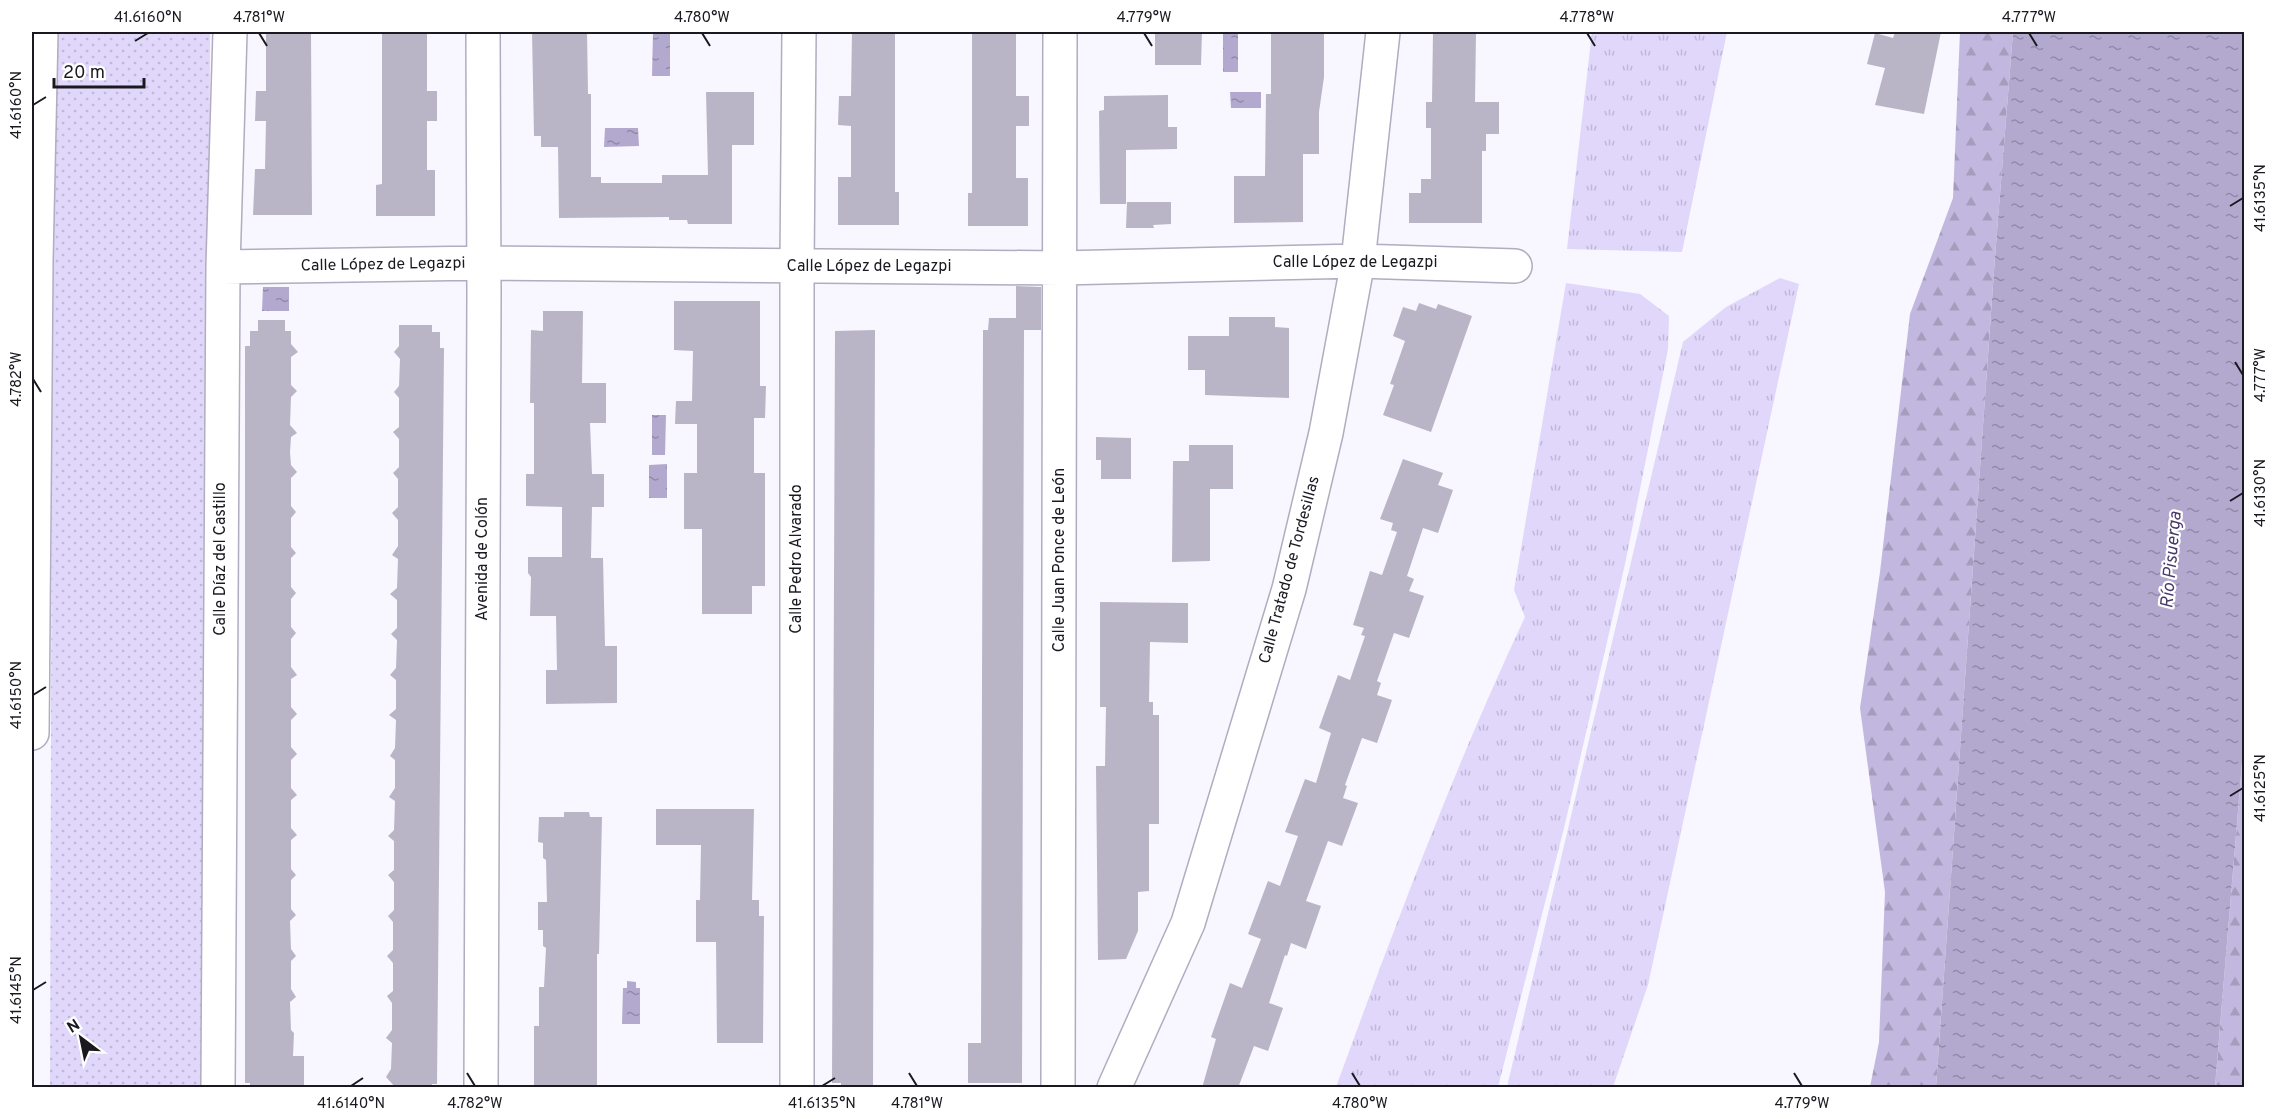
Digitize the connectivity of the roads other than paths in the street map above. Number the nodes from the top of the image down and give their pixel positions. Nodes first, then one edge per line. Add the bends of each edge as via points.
1 (41, 32) edge
2 (230, 32) edge
3 (483, 32) edge
4 (799, 32) edge
5 (1060, 32) edge
6 (1383, 32) edge
7 (34, 260) edge
8 (1358, 261) junction
9 (484, 263) junction
10 (1515, 266) dead end
11 (223, 267) junction
12 (797, 267) junction
13 (1061, 268) junction
14 (32, 733) edge
15 (218, 1088) edge
16 (481, 1088) edge
17 (797, 1088) edge
18 (1058, 1088) edge
19 (1114, 1088) edge

1 - 7 street
2 - 11 street, Calle Díaz del Castillo
3 - 9 street, Avenida de Colón
4 - 12 street, Calle Pedro Alvarado
5 - 13 street, Calle Juan Ponce de León
6 - 8 street, Calle Tratado de Tordesillas
7 - 14 street
8 - 10 street, Calle López de Legazpi
8 - 13 street, Calle López de Legazpi
8 - 19 street, Calle Tratado de Tordesillas via 1326,434 1282,611 1188,923
9 - 11 street, Calle López de Legazpi
9 - 12 street, Calle López de Legazpi
9 - 16 street, Avenida de Colón
11 - 15 street, Calle Díaz del Castillo
12 - 13 street, Calle López de Legazpi
12 - 17 street, Calle Pedro Alvarado
13 - 18 street, Calle Juan Ponce de León

